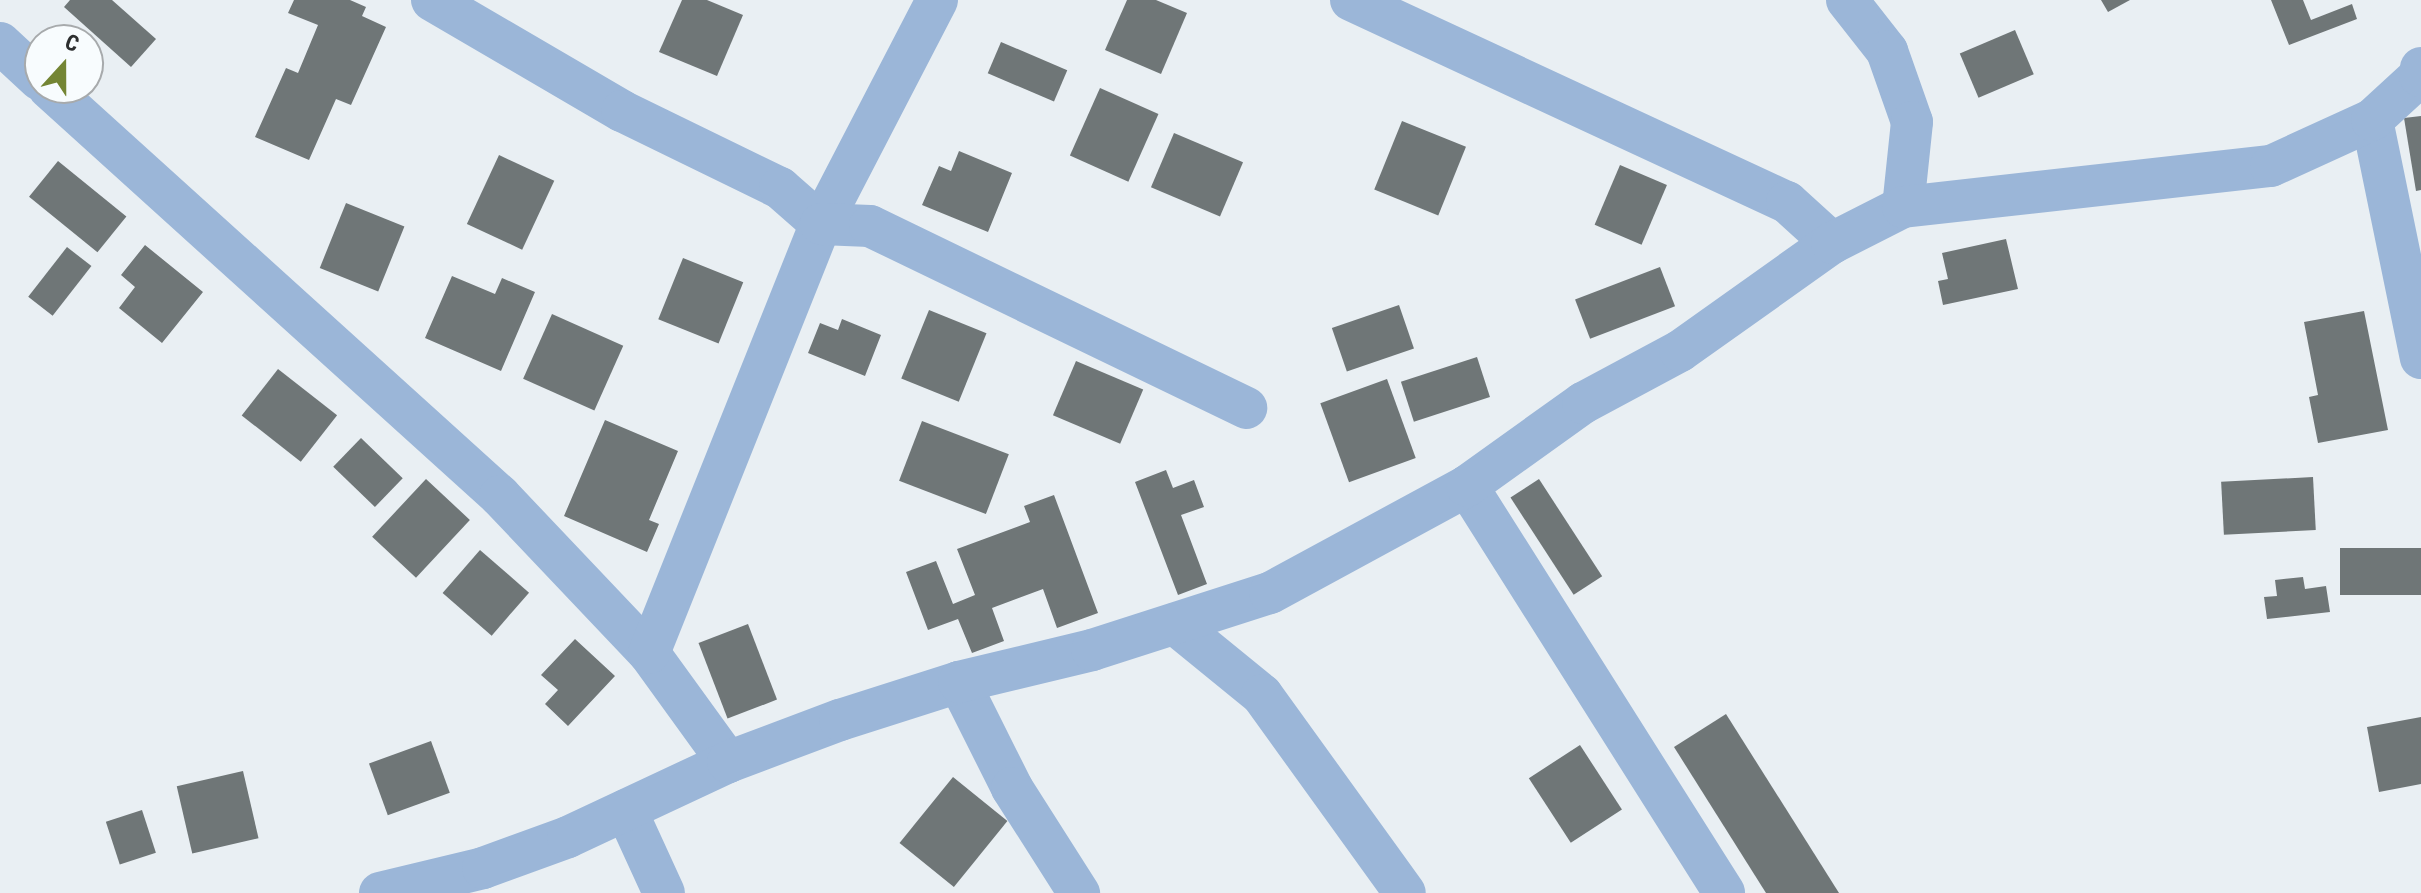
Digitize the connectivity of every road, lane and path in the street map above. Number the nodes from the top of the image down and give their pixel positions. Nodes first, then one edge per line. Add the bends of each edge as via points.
1 (432, 0) edge
2 (937, 0) edge
3 (1351, 0) edge
4 (1847, 0) edge
5 (0, 43) edge
6 (24, 65) edge
7 (2421, 68) edge
8 (2421, 76) edge
9 (67, 104) edge
10 (2372, 120) junction
11 (1903, 207) junction
12 (821, 224) junction
13 (1832, 243) junction
14 (2421, 358) edge
15 (1246, 408) dead end
16 (1467, 486) junction
17 (1175, 624) junction
18 (649, 653) junction
19 (959, 682) junction
20 (728, 762) junction
21 (626, 810) junction
22 (380, 893) edge
23 (664, 893) edge
24 (1079, 893) edge
25 (1405, 893) edge
26 (1724, 893) edge

1 - 12 street via 622,111 780,188
2 - 12 street
3 - 13 street via 1787,202
4 - 11 street via 1887,51 1912,122
5 - 6 street
7 - 8 street
8 - 10 street
9 - 18 street via 500,496
10 - 11 street via 2271,166
10 - 14 street
11 - 13 street
12 - 15 street via 870,226
12 - 18 street
13 - 16 street via 1680,351 1583,403
16 - 17 street via 1270,593
16 - 26 street
17 - 19 street
17 - 25 street via 1262,695
18 - 20 street
19 - 20 street
19 - 24 street via 1012,788
20 - 21 street
21 - 22 street via 483,868
21 - 23 street

